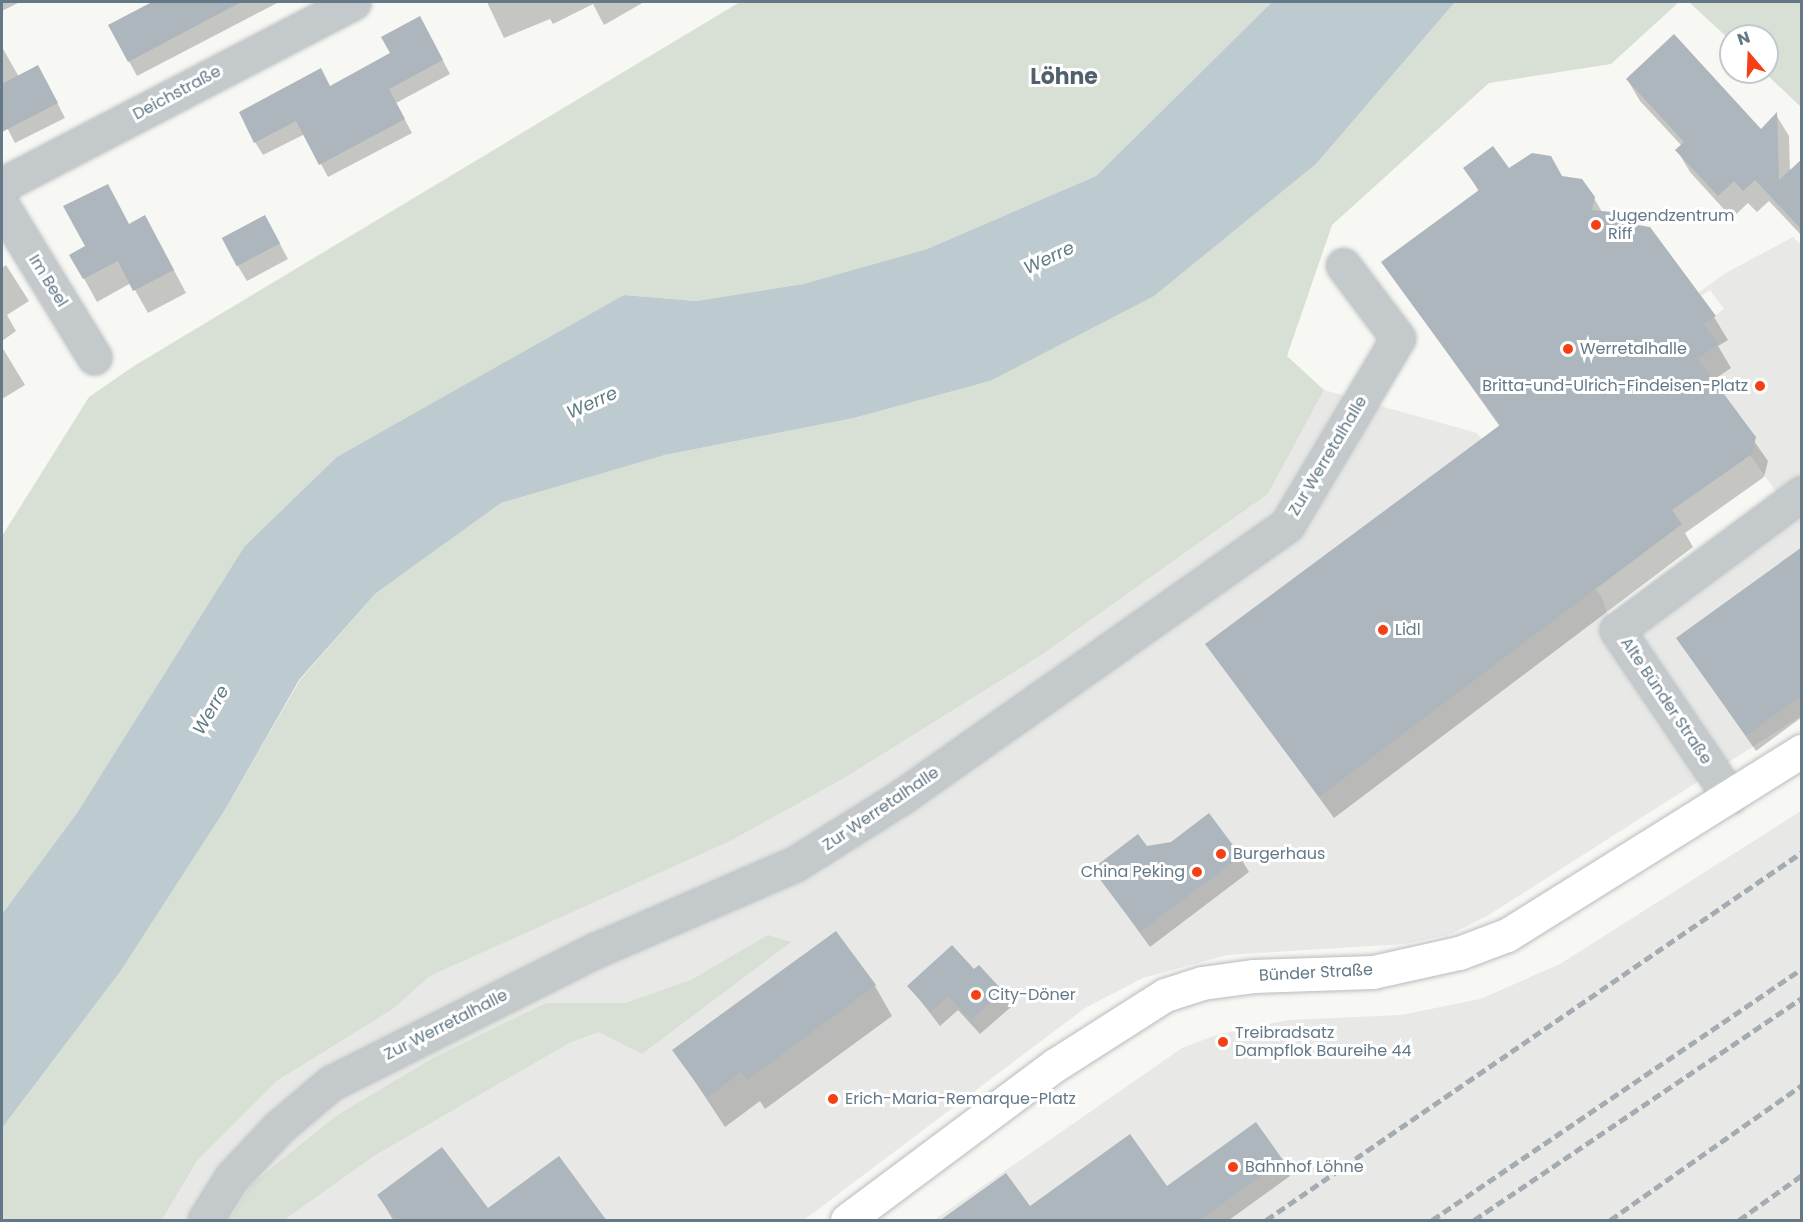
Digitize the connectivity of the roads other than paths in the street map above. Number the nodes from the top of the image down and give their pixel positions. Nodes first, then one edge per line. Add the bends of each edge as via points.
1 (353, 2) edge
2 (2, 185) edge
3 (2, 206) edge
4 (1343, 266) dead end
5 (94, 357) dead end
6 (1794, 500) edge
7 (1802, 752) edge
8 (1730, 797) junction
9 (205, 1221) edge
10 (846, 1221) edge

1 - 2 street, Deichstraße
3 - 5 street, Im Beel
4 - 9 street, Zur Werretalhalle via 1398,338 1287,525 900,798 795,864 596,951 331,1083 279,1127 232,1177
6 - 8 street, Alte Bünder Straße via 1617,630
7 - 8 main road, Bünder Straße
8 - 10 main road, Bünder Straße via 1517,929 1459,953 1373,972 1253,976 1202,982 1165,995 1055,1065

